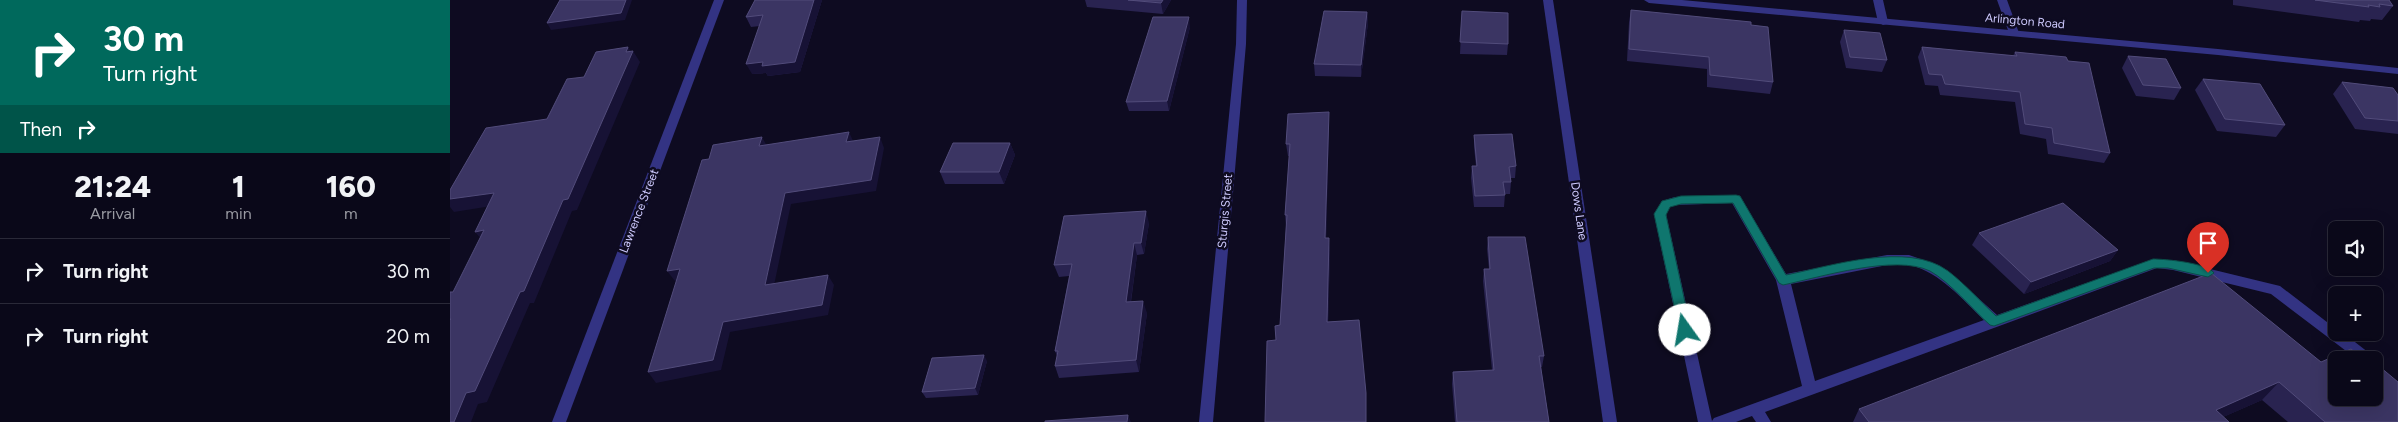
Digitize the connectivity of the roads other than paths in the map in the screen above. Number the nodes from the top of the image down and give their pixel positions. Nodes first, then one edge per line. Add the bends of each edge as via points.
1 (719, 0) edge
2 (1242, 0) edge
3 (1548, 0) edge
4 (1649, 0) edge
5 (1878, 0) edge
6 (2002, 0) edge
7 (1884, 22) junction
8 (2014, 33) junction
9 (2398, 71) edge
10 (1783, 280) junction
11 (1994, 321) junction
12 (2356, 351) edge
13 (1810, 389) junction
14 (1755, 409) junction
15 (559, 422) edge
16 (1206, 422) edge
17 (1610, 422) edge
18 (1705, 422) edge
19 (1719, 422) edge
20 (1764, 422) edge

1 - 15 street, Lawrence Street
2 - 16 street, Sturgis Street
3 - 17 street, Dows Lane
4 - 7 street, Arlington Road
5 - 7 street
6 - 8 street
7 - 8 street, Arlington Road
8 - 9 street, Arlington Road
10 - 11 street via 1887,260 1909,260 1943,274
10 - 13 street
10 - 18 street via 1736,199 1676,201 1666,204 1661,211 1660,219
11 - 12 street via 2149,265 2164,263 2276,290
11 - 13 street
13 - 14 street
14 - 19 street
14 - 20 street

